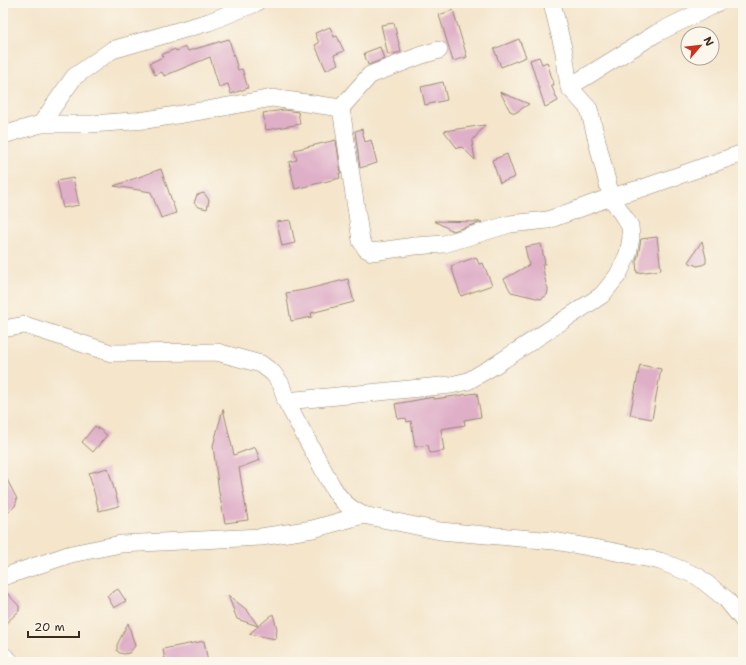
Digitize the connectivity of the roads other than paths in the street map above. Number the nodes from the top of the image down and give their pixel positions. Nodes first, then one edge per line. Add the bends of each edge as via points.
1 (256, 3) edge
2 (552, 3) edge
3 (717, 3) edge
4 (439, 50) dead end
5 (569, 87) junction
6 (341, 108) junction
7 (40, 124) junction
8 (3, 135) edge
9 (743, 152) edge
10 (610, 198) junction
11 (3, 329) edge
12 (286, 401) junction
13 (363, 515) junction
14 (3, 577) edge
15 (726, 599) junction
16 (743, 605) edge
17 (743, 620) edge
18 (3, 655) edge
19 (11, 662) edge

1 - 7 street via 209,22 112,50 74,77
2 - 5 street via 564,52
3 - 5 street via 657,33
4 - 6 street via 370,75
5 - 10 street via 589,109
6 - 7 street via 272,98 146,120
6 - 10 street via 361,241 366,249 372,252 444,244 510,224 548,220
7 - 8 street
9 - 10 street
10 - 12 street via 630,226 628,254 618,275 602,294 497,364 468,381 451,385
11 - 12 street via 24,325 111,353 218,352 261,364 273,373 281,384
12 - 13 street via 338,496 346,505
13 - 14 street via 313,529 261,537 121,544 71,554
13 - 15 street via 440,531 554,541 660,561 697,576
15 - 16 street
15 - 17 street
18 - 19 street

